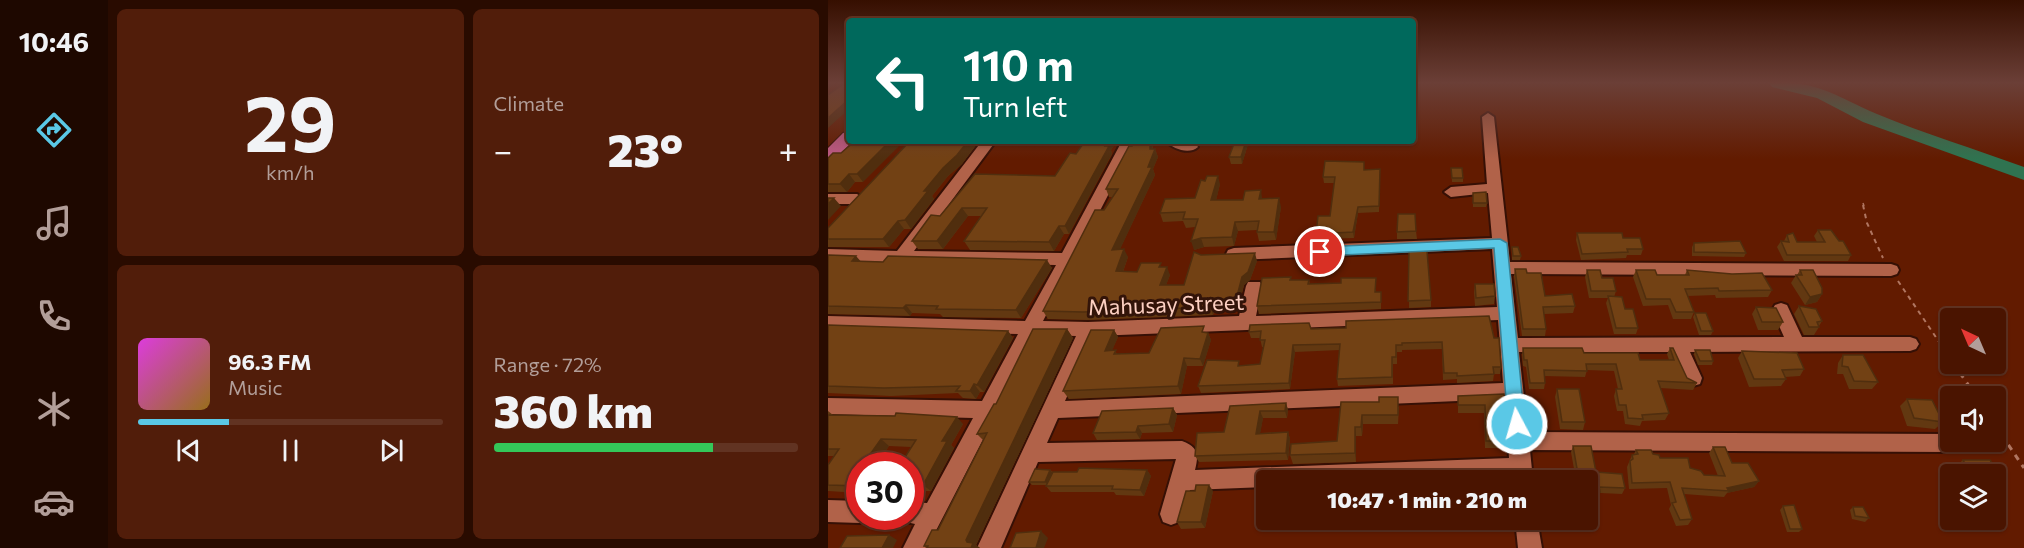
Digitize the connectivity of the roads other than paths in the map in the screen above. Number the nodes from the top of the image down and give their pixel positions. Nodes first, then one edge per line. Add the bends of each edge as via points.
1 (1488, 117) dead end
2 (846, 139) edge
3 (987, 144) edge
4 (1127, 144) edge
5 (1177, 144) edge
6 (1191, 147) dead end
7 (828, 157) edge
8 (1495, 188) junction
9 (1451, 192) dead end
10 (828, 199) edge
11 (843, 215) edge
12 (1500, 243) junction
13 (828, 255) edge
14 (902, 255) junction
15 (1214, 255) edge
16 (1066, 260) junction
17 (1502, 268) junction
18 (1891, 270) road end
19 (1254, 286) dead end
20 (1781, 310) dead end
21 (1506, 313) junction
22 (828, 324) edge
23 (1246, 324) junction
24 (1029, 329) junction
25 (1088, 329) junction
26 (1910, 344) dead end
27 (1509, 345) junction
28 (1678, 345) junction
29 (1797, 345) junction
30 (1693, 378) edge
31 (1513, 391) junction
32 (828, 406) edge
33 (987, 410) junction
34 (1051, 411) junction
35 (1518, 441) junction
36 (1940, 443) edge
37 (1032, 453) junction
38 (1522, 470) edge
39 (1256, 479) edge
40 (1182, 480) junction
41 (924, 509) edge
42 (828, 511) edge
43 (846, 512) edge
44 (1171, 514) dead end
45 (918, 530) edge
46 (1528, 530) edge
47 (915, 548) edge
48 (988, 548) edge
49 (1530, 548) edge

1 - 8 street
2 - 7 main road
3 - 14 street
4 - 16 street
5 - 6 street
8 - 9 street
8 - 12 street
10 - 11 street via 861,194
12 - 15 street
12 - 17 street
13 - 14 street
14 - 16 street
16 - 24 street
17 - 18 street
17 - 21 street
19 - 23 street
20 - 29 street
21 - 23 street, Mahusay Street
21 - 27 street
22 - 24 street, Mahusay Street
23 - 25 street, Mahusay Street
24 - 25 street, Mahusay Street
24 - 33 street
25 - 34 street
26 - 29 street
27 - 28 street
27 - 31 street
28 - 29 street
28 - 30 street
31 - 34 street
31 - 35 street
32 - 33 street
33 - 41 street
34 - 37 street
35 - 36 street
35 - 38 street
37 - 40 street via 1182,450 1188,455
37 - 48 street
39 - 40 street
40 - 44 street
42 - 43 street
45 - 47 street
46 - 49 street

